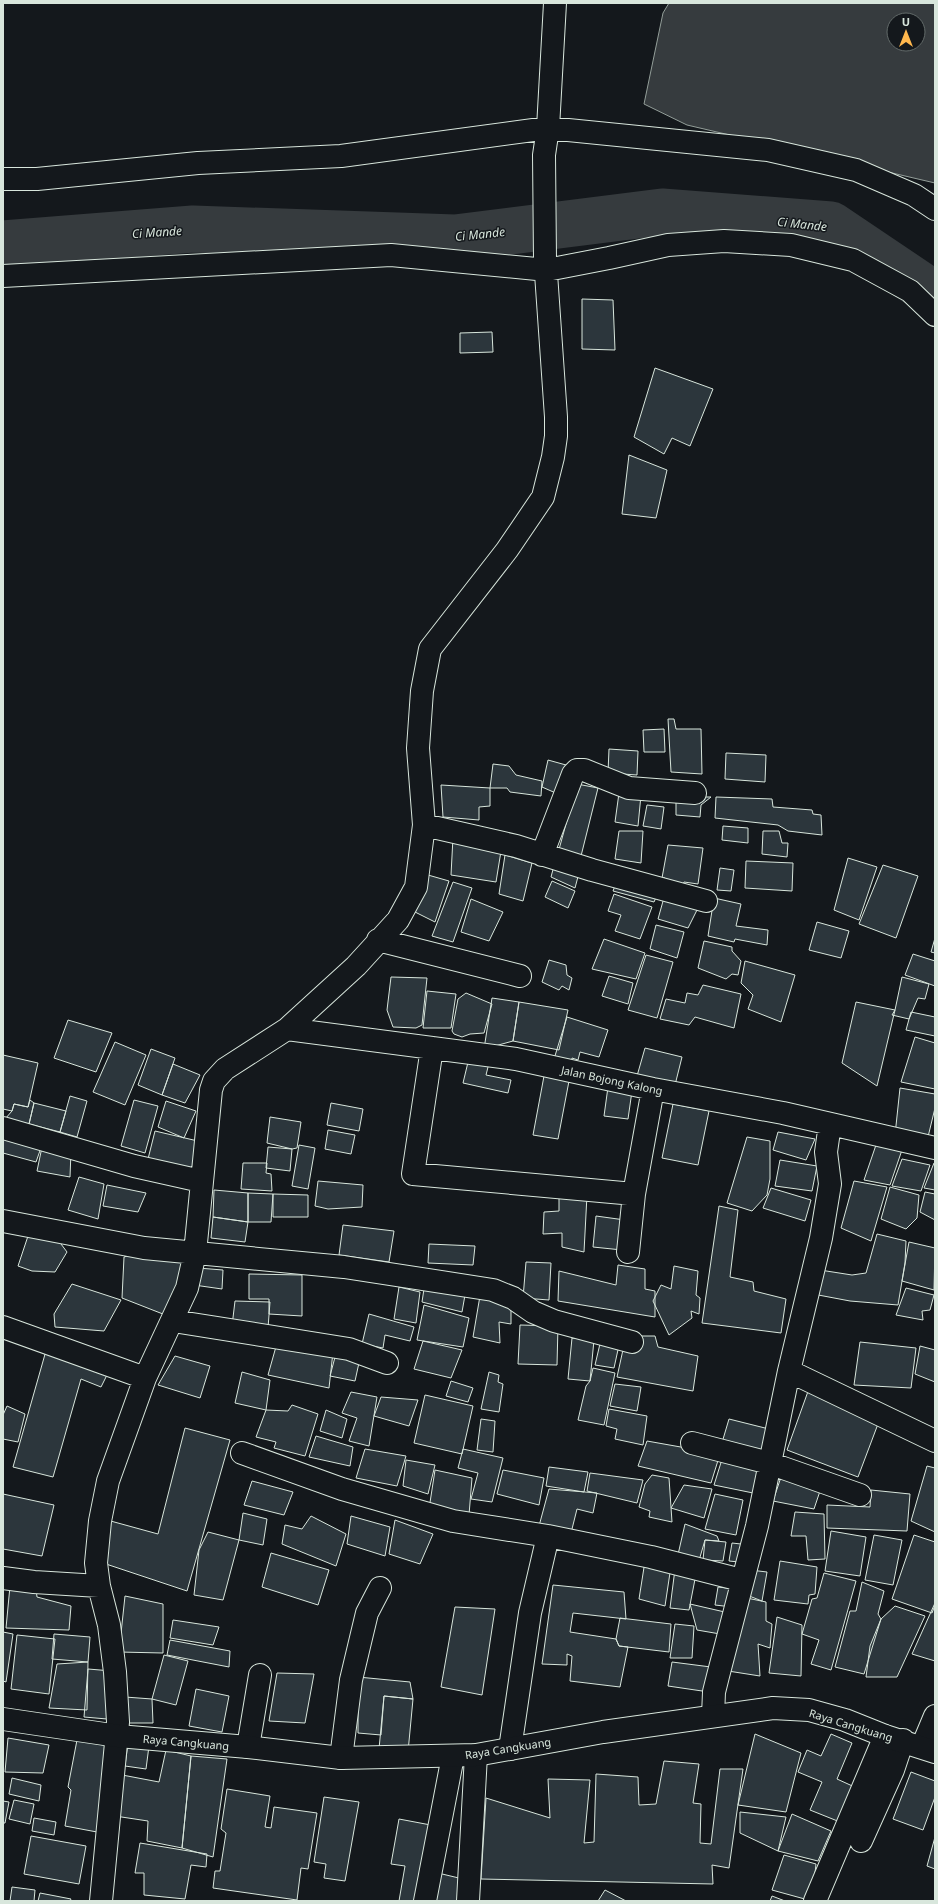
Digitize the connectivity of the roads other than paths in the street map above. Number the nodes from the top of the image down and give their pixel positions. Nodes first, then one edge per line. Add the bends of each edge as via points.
1 (555, 3) edge
2 (548, 128) junction
3 (3, 179) edge
4 (935, 209) edge
5 (546, 264) junction
6 (3, 276) edge
7 (935, 315) edge
8 (695, 792) dead end
9 (424, 825) junction
10 (542, 855) junction
11 (706, 901) dead end
12 (378, 940) junction
13 (520, 976) dead end
14 (287, 1029) junction
15 (432, 1048) junction
16 (653, 1089) junction
17 (830, 1124) junction
18 (3, 1128) edge
19 (935, 1148) edge
20 (201, 1181) junction
21 (634, 1194) junction
22 (3, 1221) edge
23 (628, 1252) dead end
24 (195, 1253) junction
25 (173, 1321) junction
26 (3, 1327) edge
27 (632, 1342) dead end
28 (387, 1363) dead end
29 (789, 1371) junction
30 (145, 1378) junction
31 (935, 1441) edge
32 (692, 1443) dead end
33 (242, 1453) dead end
34 (769, 1463) junction
35 (860, 1495) dead end
36 (548, 1536) junction
37 (3, 1578) edge
38 (742, 1580) junction
39 (99, 1586) junction
40 (380, 1588) dead end
41 (260, 1675) dead end
42 (713, 1716) junction
43 (935, 1716) edge
44 (3, 1719) edge
45 (118, 1736) junction
46 (911, 1744) edge
47 (248, 1747) junction
48 (510, 1749) junction
49 (476, 1755) junction
50 (453, 1756) junction
51 (341, 1758) junction
52 (861, 1841) dead end
53 (101, 1901) edge
54 (425, 1901) edge
55 (468, 1901) edge
56 (815, 1901) edge

1 - 2 street
2 - 3 street via 341,156 198,162
2 - 4 street via 768,150 856,170 914,194
2 - 5 street via 544,155
5 - 6 street via 391,255
5 - 7 street via 609,258 668,245 724,241 791,245 853,260 910,291
5 - 9 street via 556,418 553,457 543,496 507,550 430,649 422,691 418,748
8 - 10 street via 629,788 584,770 577,770 573,774
9 - 10 street via 516,846
9 - 12 street via 416,887 398,920
10 - 11 street
12 - 13 street
12 - 14 street via 356,966
14 - 15 street, Jalan Bojong Kalong
14 - 20 street via 225,1069 214,1081
15 - 16 street, Jalan Bojong Kalong via 516,1059
15 - 21 street via 412,1174
16 - 17 street, Jalan Bojong Kalong
16 - 21 street
17 - 19 street, Jalan Bojong Kalong
17 - 29 street via 826,1152 830,1184 821,1238
18 - 20 street via 134,1166
20 - 24 street
21 - 23 street
22 - 24 street via 144,1248
24 - 25 street via 187,1288
24 - 27 street via 344,1267 493,1290 554,1321
25 - 28 street via 349,1350
25 - 30 street
26 - 30 street
29 - 31 street
29 - 34 street
30 - 39 street via 108,1481 100,1521 96,1563
32 - 34 street
33 - 36 street via 342,1489 453,1521
34 - 35 street
34 - 38 street via 757,1526
36 - 38 street via 651,1557
36 - 48 street via 530,1613
37 - 39 street
38 - 42 street via 715,1687
39 - 45 street via 109,1625 116,1672
40 - 51 street via 367,1613 351,1680
41 - 47 street
42 - 46 street, Raya Cangkuang via 773,1708 809,1710
42 - 48 street, Raya Cangkuang
43 - 46 street
44 - 45 street, Raya Cangkuang
45 - 47 street, Raya Cangkuang
45 - 53 street
46 - 52 street via 893,1770
46 - 56 street
47 - 51 street, Raya Cangkuang
48 - 49 street, Raya Cangkuang
49 - 50 street, Raya Cangkuang
49 - 55 street
50 - 51 street, Raya Cangkuang
50 - 54 street

